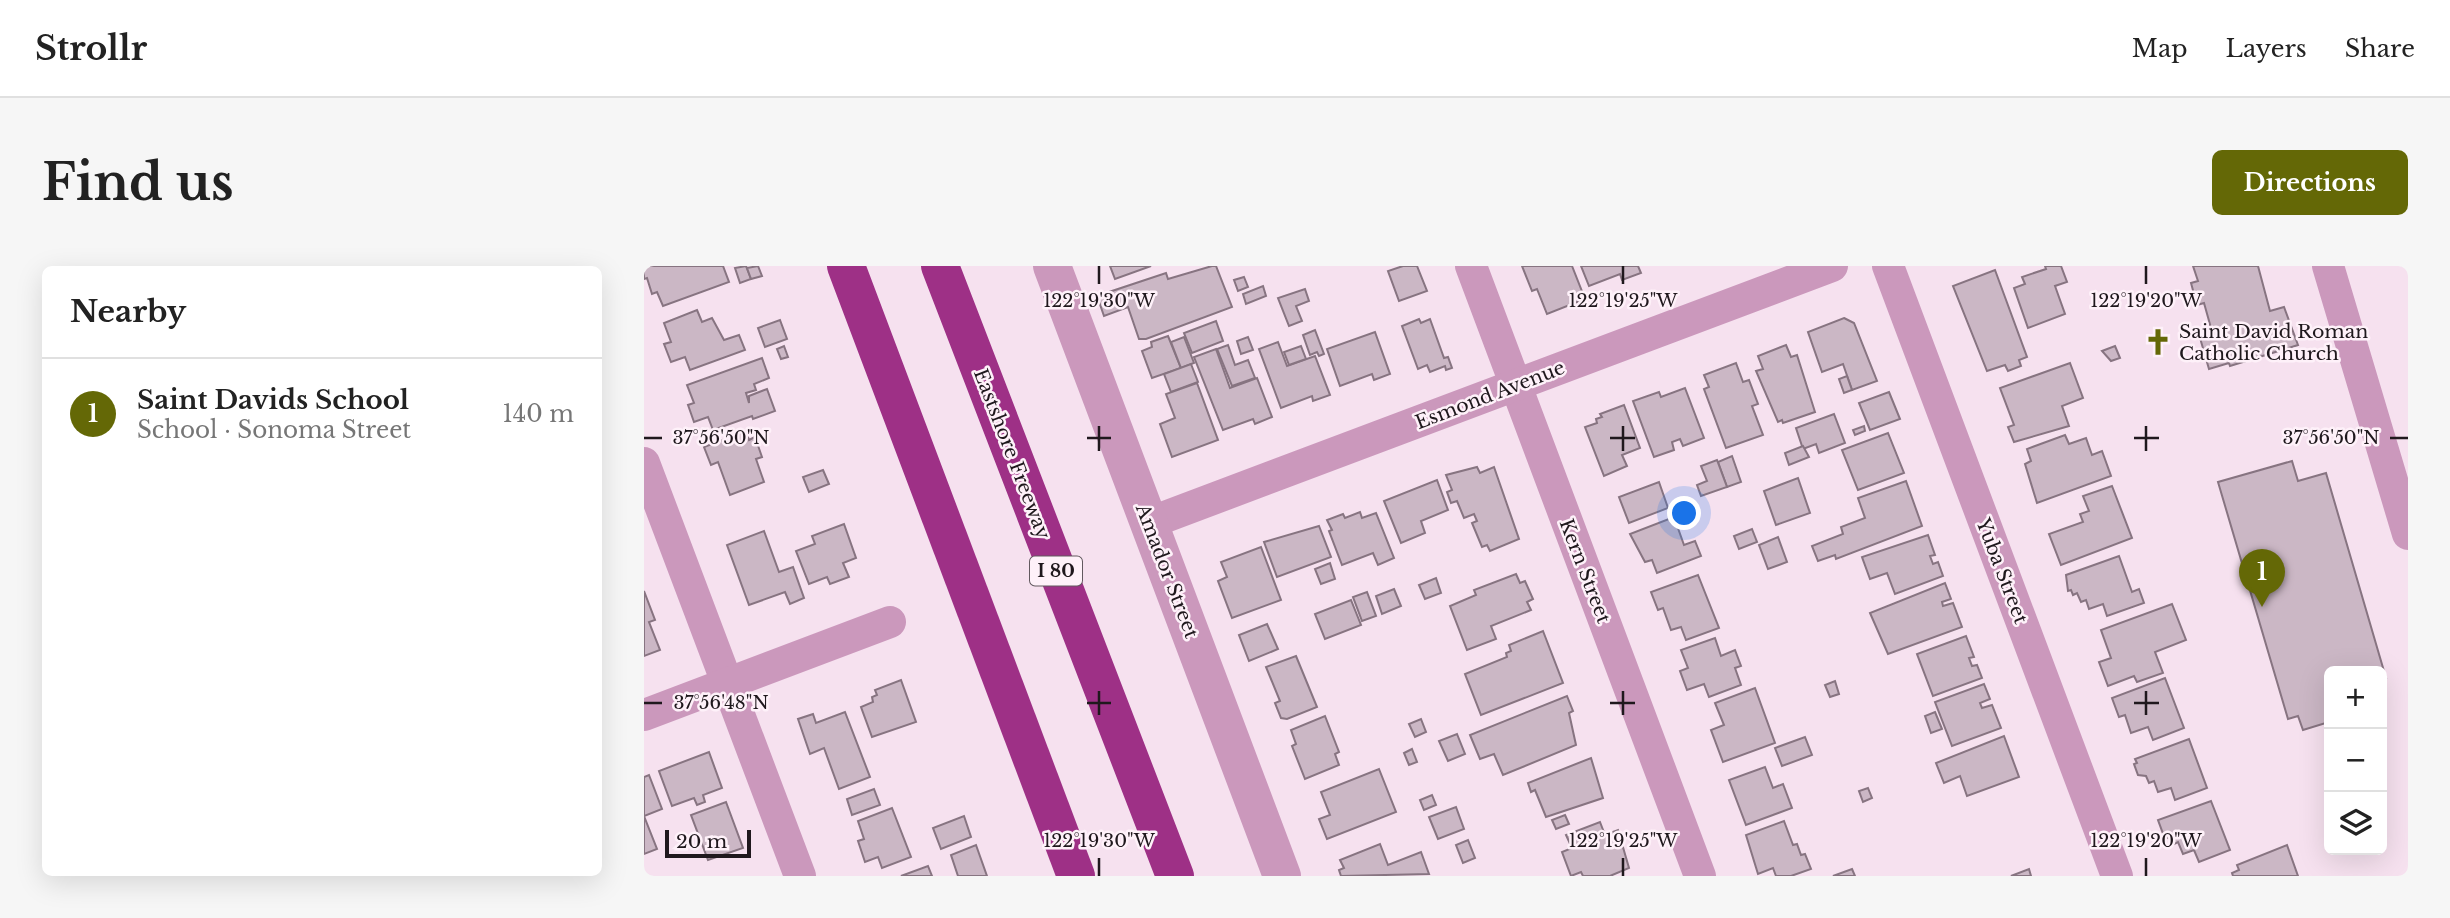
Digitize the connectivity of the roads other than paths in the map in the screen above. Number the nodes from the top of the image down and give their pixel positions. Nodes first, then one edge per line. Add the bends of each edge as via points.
1 (846, 266) edge
2 (940, 266) edge
3 (1052, 266) edge
4 (1471, 266) edge
5 (1832, 266) edge
6 (1888, 266) edge
7 (2328, 266) edge
8 (1515, 386) junction
9 (644, 463) edge
10 (1149, 523) junction
11 (2408, 534) edge
12 (890, 622) dead end
13 (727, 683) junction
14 (644, 715) edge
15 (800, 876) edge
16 (1076, 876) edge
17 (1175, 876) edge
18 (1282, 876) edge
19 (1700, 876) edge
20 (2117, 876) edge

1 - 16 highway
2 - 17 highway, Eastshore Freeway / I 80
3 - 10 street, Amador Street
4 - 8 street, Kern Street
5 - 8 street, Esmond Avenue
6 - 20 street, Yuba Street
7 - 11 street
8 - 10 street, Esmond Avenue
8 - 19 street, Kern Street
9 - 13 street
10 - 18 street, Amador Street
12 - 13 street
13 - 14 street
13 - 15 street

